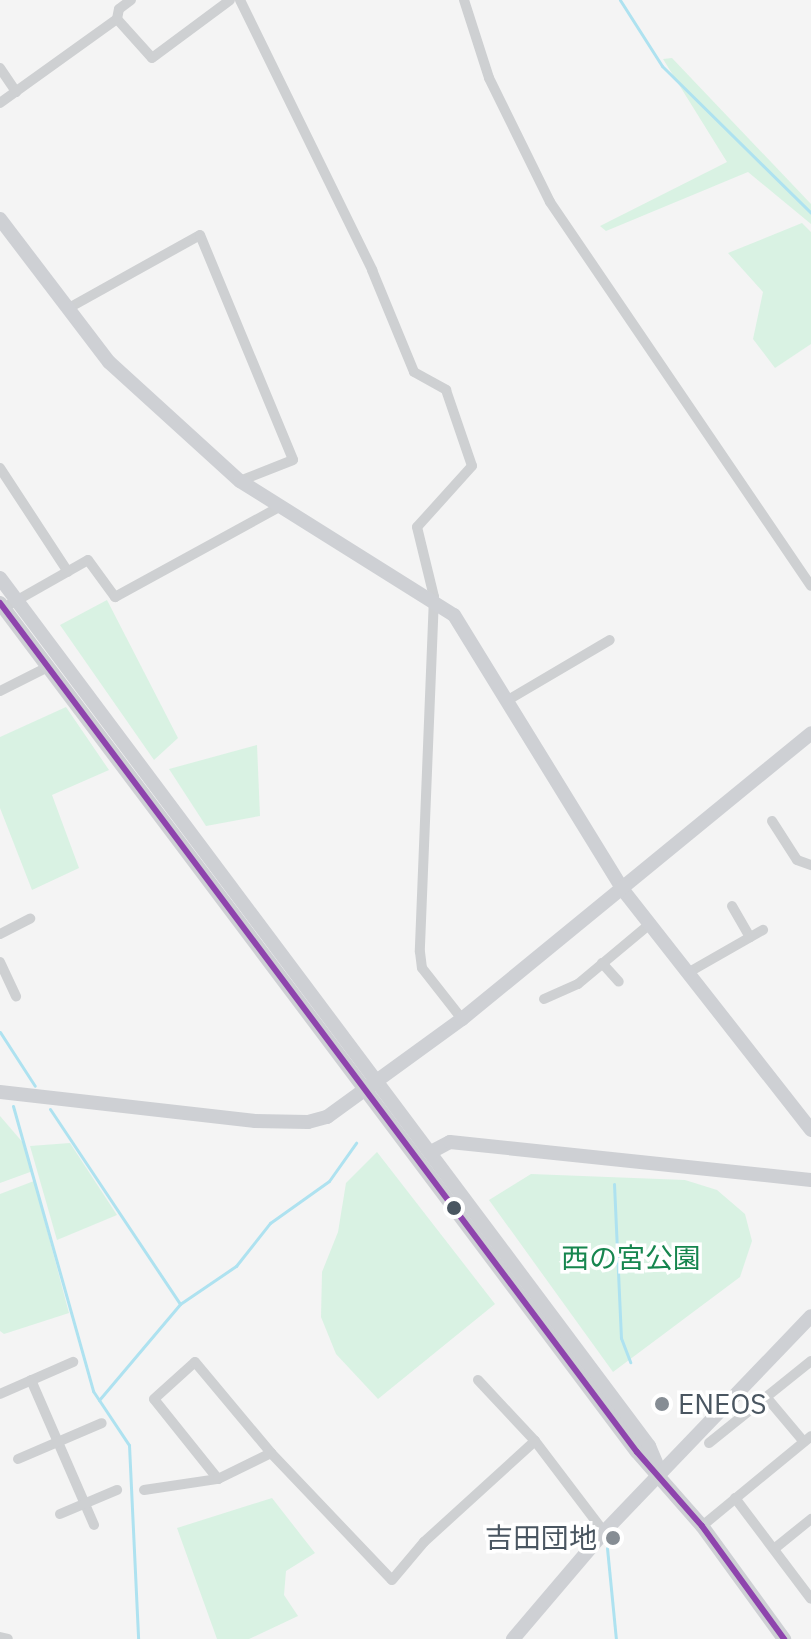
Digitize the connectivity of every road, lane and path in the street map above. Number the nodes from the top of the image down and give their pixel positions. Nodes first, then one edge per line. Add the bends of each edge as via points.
1 (131, 0) edge
2 (230, 0) edge
3 (240, 0) edge
4 (464, 0) edge
5 (117, 19) junction
6 (0, 68) edge
7 (16, 92) junction
8 (0, 103) edge
9 (0, 219) edge
10 (67, 309) junction
11 (0, 468) edge
12 (240, 481) junction
13 (281, 506) junction
14 (68, 572) junction
15 (0, 578) edge
16 (811, 586) edge
17 (434, 597) junction
18 (6, 605) edge
19 (610, 640) dead end
20 (48, 667) junction
21 (0, 691) edge
22 (508, 700) junction
23 (811, 733) edge
24 (772, 821) dead end
25 (811, 865) edge
26 (623, 890) junction
27 (732, 906) dead end
28 (30, 919) dead end
29 (651, 923) junction
30 (763, 930) dead end
31 (0, 934) edge
32 (750, 937) junction
33 (0, 962) edge
34 (602, 963) junction
35 (691, 971) junction
36 (619, 982) dead end
37 (16, 996) dead end
38 (544, 999) dead end
39 (462, 1019) junction
40 (372, 1087) junction
41 (0, 1092) edge
42 (811, 1130) edge
43 (431, 1152) junction
44 (811, 1180) edge
45 (811, 1316) edge
46 (811, 1361) edge
47 (73, 1362) dead end
48 (31, 1380) junction
49 (478, 1380) dead end
50 (0, 1394) edge
51 (767, 1398) junction
52 (102, 1423) dead end
53 (808, 1439) edge
54 (535, 1441) junction
55 (58, 1442) junction
56 (709, 1443) dead end
57 (271, 1453) junction
58 (18, 1459) dead end
59 (661, 1474) junction
60 (218, 1479) junction
61 (117, 1490) dead end
62 (144, 1490) dead end
63 (735, 1498) junction
64 (85, 1503) junction
65 (60, 1514) dead end
66 (811, 1519) edge
67 (94, 1525) dead end
68 (702, 1526) junction
69 (604, 1532) junction
70 (774, 1549) junction
71 (811, 1599) edge
72 (0, 1637) edge
73 (8, 1639) edge
74 (513, 1639) edge
75 (784, 1639) edge

1 - 5 street via 119,9
2 - 5 street via 152,58
3 - 17 street via 372,270 414,372 446,390 458,420 470,474 417,527
4 - 16 street via 489,78 550,202
5 - 7 street
6 - 7 street
7 - 8 street
9 - 10 street
10 - 12 street via 109,362
10 - 12 street via 200,235 293,460
11 - 14 street
12 - 13 street
13 - 14 street via 115,597 88,560
13 - 17 street
14 - 18 street
15 - 18 street
17 - 22 street via 478,648
17 - 39 street via 420,952 422,968
18 - 20 street
18 - 40 street
19 - 22 street
20 - 21 street
20 - 40 street
22 - 26 street
23 - 26 street
24 - 25 street via 797,860
26 - 29 street
26 - 39 street
27 - 32 street
28 - 31 street
29 - 34 street
29 - 35 street
30 - 32 street
32 - 35 street
33 - 37 street
34 - 36 street
34 - 38 street via 578,984
35 - 42 street
39 - 40 street
40 - 41 street via 327,1117 285,1123
40 - 43 street
40 - 59 street via 637,1452
43 - 44 street via 450,1142
43 - 59 street via 649,1446
45 - 59 street
46 - 51 street
47 - 48 street
48 - 50 street
48 - 55 street
49 - 54 street
51 - 53 street
51 - 56 street
52 - 55 street
53 - 63 street
54 - 57 street via 424,1542 392,1580
54 - 69 street
55 - 58 street
55 - 64 street
57 - 60 street
57 - 60 street via 195,1362 154,1399
59 - 68 street
59 - 69 street
60 - 62 street
61 - 64 street
63 - 68 street
63 - 70 street
64 - 65 street
64 - 67 street
66 - 70 street
68 - 75 street
69 - 74 street
70 - 71 street
72 - 73 street

